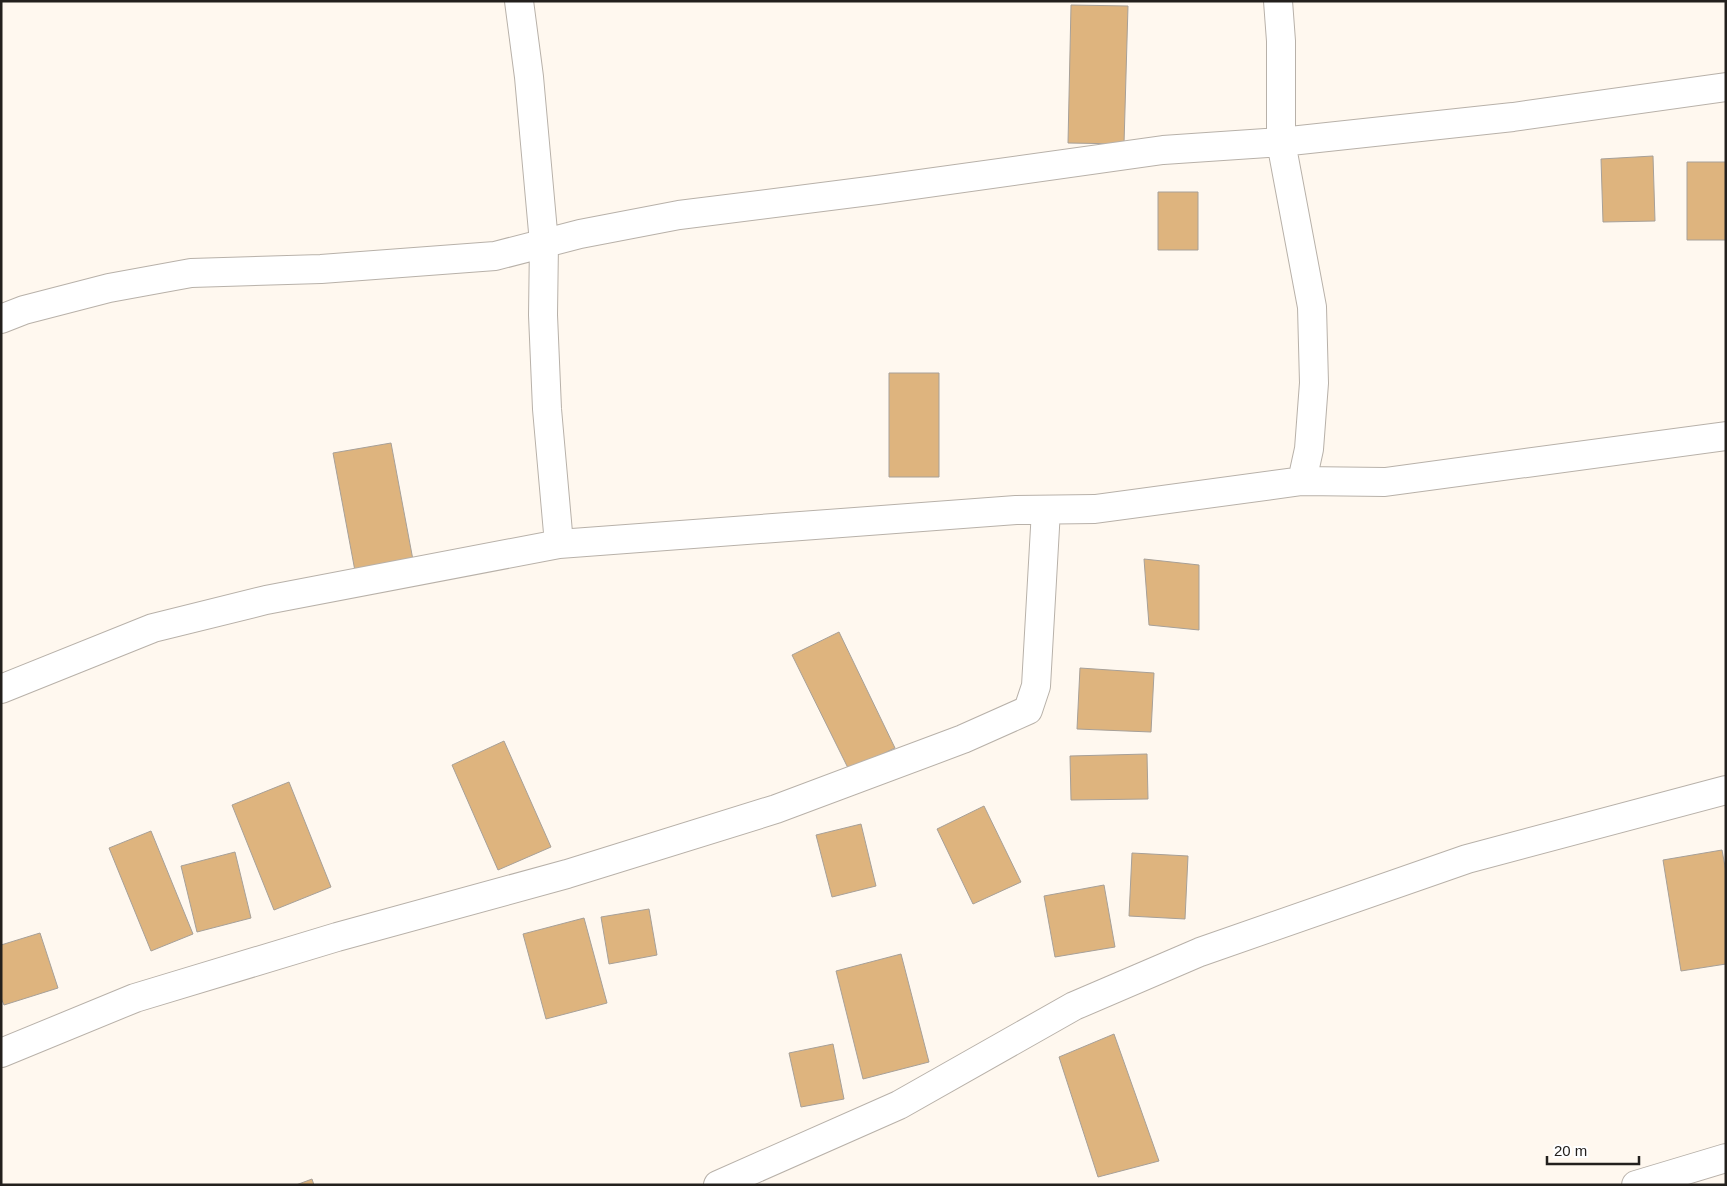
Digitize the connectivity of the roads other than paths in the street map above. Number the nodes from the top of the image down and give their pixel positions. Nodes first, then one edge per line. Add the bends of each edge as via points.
1 (519, 1) edge
2 (1278, 1) edge
3 (1726, 87) edge
4 (1282, 142) junction
5 (544, 243) junction
6 (1, 319) edge
7 (1726, 436) edge
8 (1302, 481) junction
9 (1046, 510) junction
10 (559, 544) junction
11 (1, 689) edge
12 (1726, 790) edge
13 (1, 1054) edge
14 (1726, 1158) edge
15 (718, 1185) edge
16 (1636, 1185) edge

1 - 5 street
2 - 4 street
3 - 4 street via 1513,117
4 - 5 street via 1163,150 679,215
4 - 8 street via 1312,307 1314,383 1309,450
5 - 6 street via 495,256 191,273 108,288
5 - 10 street via 547,409
7 - 8 street via 1385,482
8 - 9 street via 1095,509
9 - 10 street
9 - 13 street via 1036,686 1028,710 963,739 776,809 567,874 337,937 135,998
10 - 11 street via 266,600 153,628
12 - 15 street via 1467,859 1200,952 1074,1006 899,1105
14 - 16 street

